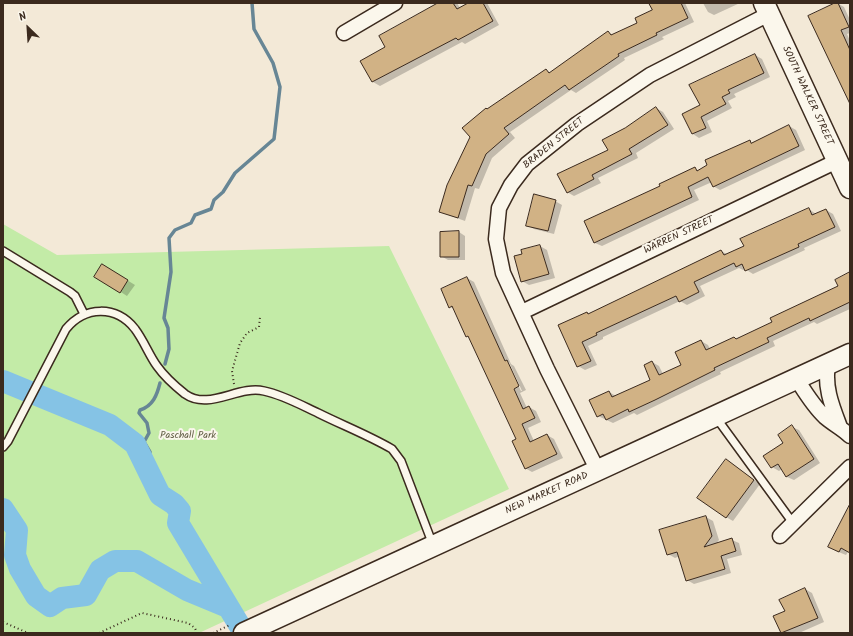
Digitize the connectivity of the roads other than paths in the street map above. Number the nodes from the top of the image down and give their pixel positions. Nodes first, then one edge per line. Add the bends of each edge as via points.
1 (395, 3) edge
2 (766, 9) edge
3 (344, 33) dead end
4 (837, 161) junction
5 (850, 188) edge
6 (3, 252) edge
7 (522, 312) junction
8 (84, 314) junction
9 (850, 354) edge
10 (828, 364) junction
11 (796, 378) junction
12 (715, 416) junction
13 (845, 431) edge
14 (3, 447) edge
15 (850, 467) edge
16 (598, 471) junction
17 (793, 523) junction
18 (780, 536) dead end
19 (433, 546) junction
20 (244, 633) edge

1 - 3 street
2 - 4 street, SOUTH WALKER STREET
2 - 7 street, BRADEN STREET via 650,75 577,124 527,164 510,185 499,208 496,239 503,273
4 - 5 street, SOUTH WALKER STREET
4 - 7 street, WARREN STREET
6 - 8 lane via 76,296
7 - 16 street, BRADEN STREET
8 - 14 lane via 71,322 60,337
8 - 19 lane via 106,311 129,322 163,374 194,399 205,400 254,390 272,393 392,449 401,461
9 - 10 street, NEW MARKET ROAD
10 - 11 street, NEW MARKET ROAD
10 - 13 street via 825,378 828,392
11 - 12 street, NEW MARKET ROAD
11 - 13 street via 826,418
12 - 16 street, NEW MARKET ROAD
12 - 17 lane
15 - 17 street
16 - 19 street, NEW MARKET ROAD
17 - 18 street
19 - 20 street, NEW MARKET ROAD

